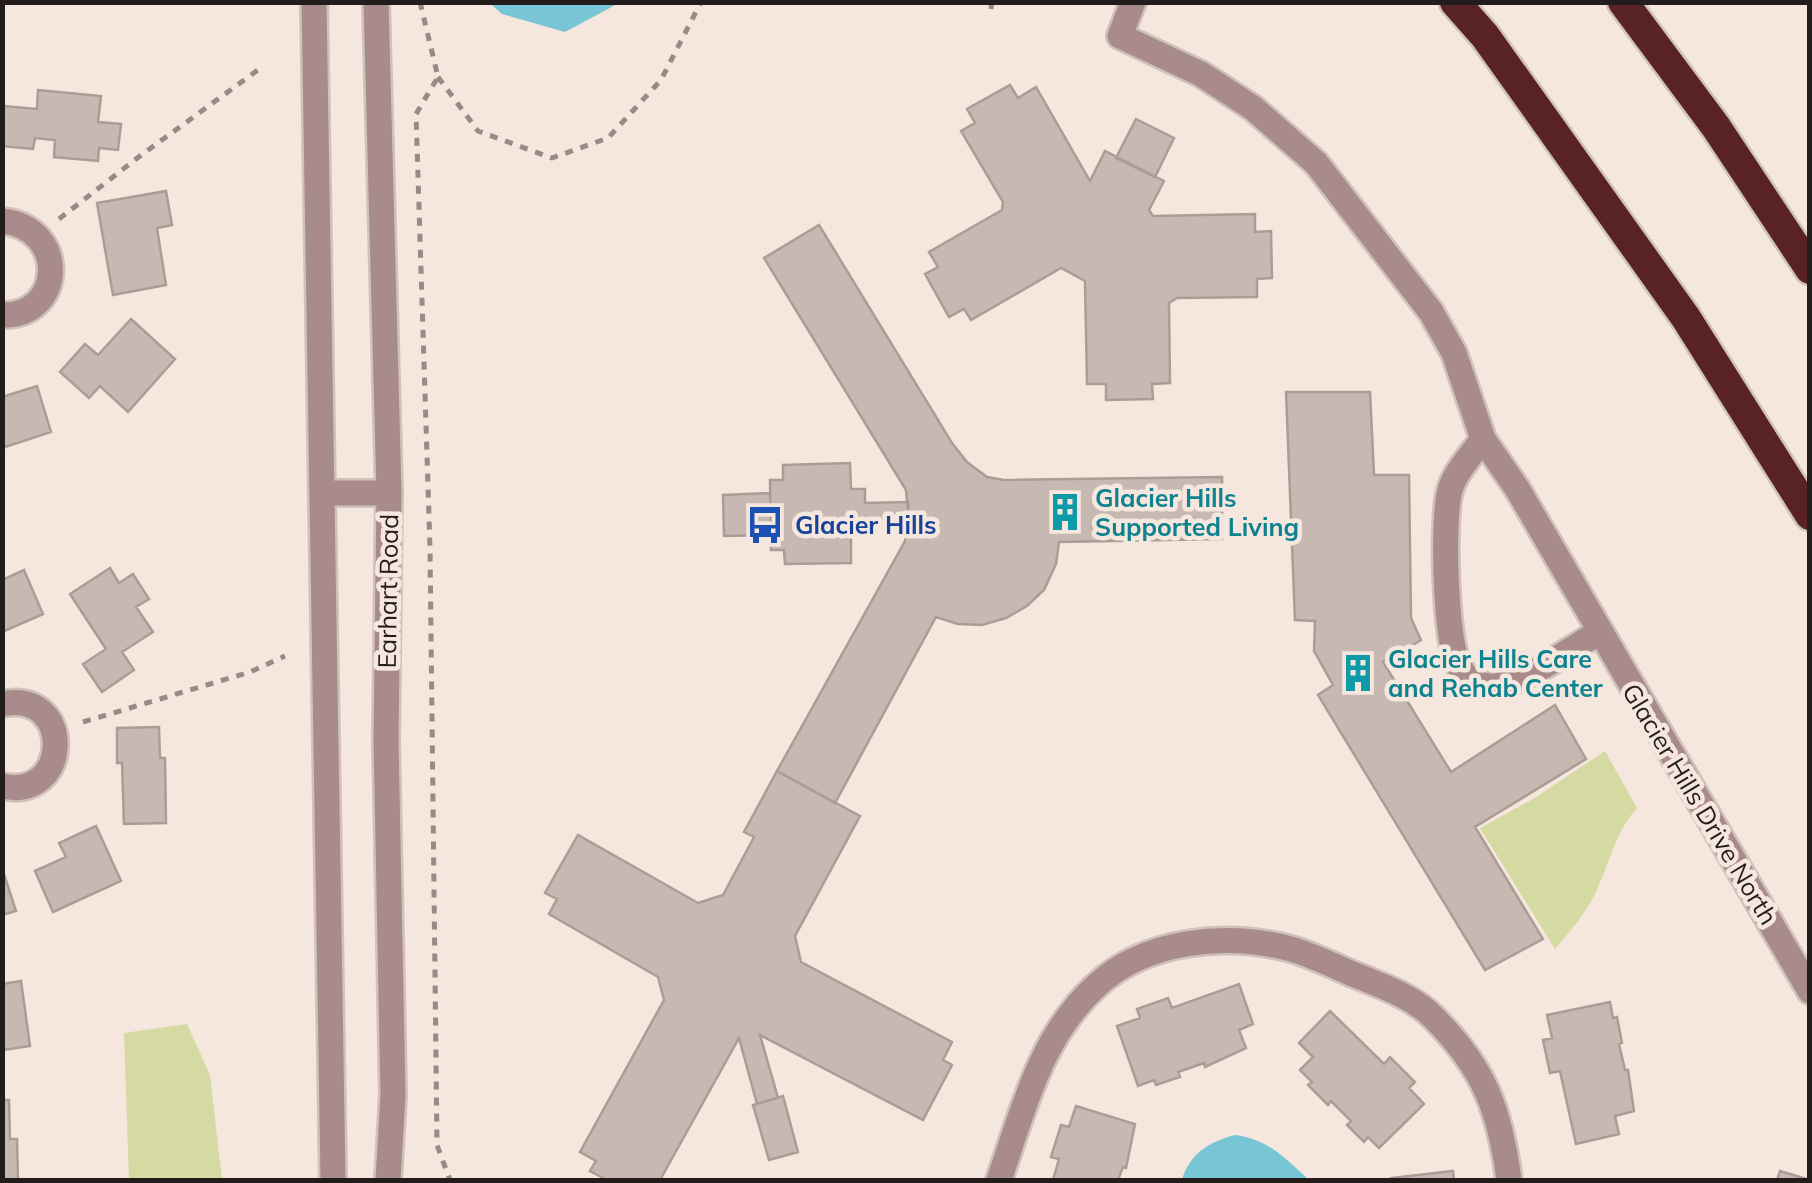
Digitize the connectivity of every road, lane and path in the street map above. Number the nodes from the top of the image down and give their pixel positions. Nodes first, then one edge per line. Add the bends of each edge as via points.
1 (314, 2) edge
2 (376, 2) edge
3 (420, 2) edge
4 (702, 2) edge
5 (1132, 2) edge
6 (1455, 2) edge
7 (1623, 2) edge
8 (262, 67) dead end
9 (438, 78) junction
10 (59, 220) dead end
11 (2, 221) edge
12 (1810, 268) edge
13 (2, 315) edge
14 (1484, 438) junction
15 (323, 493) junction
16 (390, 493) junction
17 (1810, 514) edge
18 (1598, 633) junction
19 (285, 656) dead end
20 (2, 704) edge
21 (83, 722) dead end
22 (2, 786) edge
23 (1810, 991) edge
24 (332, 1180) edge
25 (388, 1180) edge
26 (450, 1180) edge
27 (998, 1180) edge
28 (1509, 1180) edge

1 - 15 street
2 - 16 street, Earhart Road
3 - 9 path
4 - 9 path via 660,80 608,138 552,158 478,131
5 - 14 street, Glacier Hills Drive North via 1120,36 1253,108 1316,163 1431,312 1454,353
6 - 17 highway via 1686,318
7 - 12 highway
8 - 10 path
9 - 26 path via 416,114 430,548 437,1145
11 - 13 street via 33,230 47,248 51,272 39,300
14 - 18 street, Glacier Hills Drive North
14 - 18 street via 1454,480 1448,502 1449,618 1459,667 1479,684 1504,686
15 - 16 street
15 - 24 street
16 - 25 street, Earhart Road
18 - 23 street, Glacier Hills Drive North
19 - 21 path
20 - 22 street via 40,711 57,748 36,782
27 - 28 street via 1042,1056 1067,1015 1099,982 1135,960 1231,939 1292,950 1391,990 1432,1015 1490,1092

